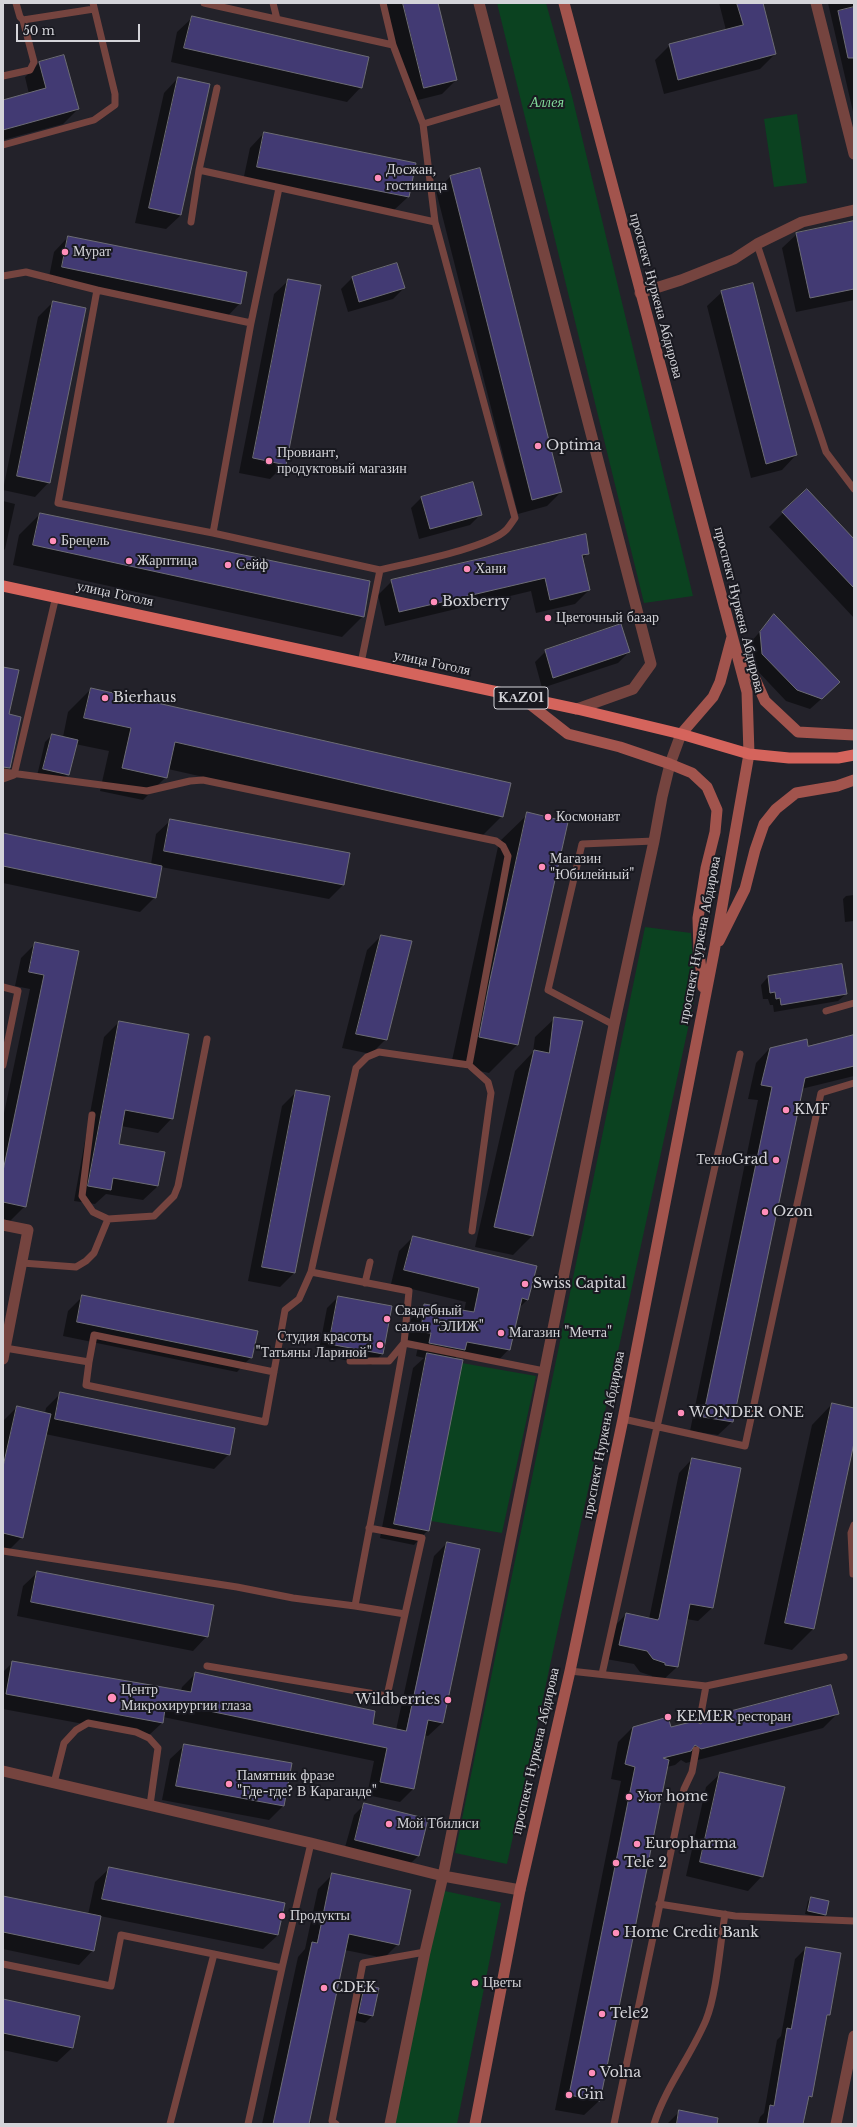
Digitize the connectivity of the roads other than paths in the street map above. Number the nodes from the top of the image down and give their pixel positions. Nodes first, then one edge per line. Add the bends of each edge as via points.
1 (16, 3) edge
2 (204, 3) edge
3 (273, 3) edge
4 (383, 3) edge
5 (479, 3) edge
6 (564, 3) edge
7 (816, 3) edge
8 (93, 6) edge
9 (277, 19) junction
10 (23, 20) junction
11 (393, 45) junction
12 (3, 76) edge
13 (217, 88) dead end
14 (504, 100) junction
15 (423, 124) junction
16 (851, 133) edge
17 (3, 145) edge
18 (854, 154) edge
19 (198, 170) junction
20 (279, 188) junction
21 (854, 210) edge
22 (191, 222) dead end
23 (435, 222) junction
24 (756, 244) junction
25 (3, 276) edge
26 (97, 290) junction
27 (640, 294) junction
28 (251, 323) junction
29 (854, 489) edge
30 (213, 533) junction
31 (380, 570) junction
32 (3, 586) edge
33 (56, 596) junction
34 (732, 636) junction
35 (737, 654) junction
36 (361, 663) junction
37 (522, 698) junction
38 (577, 709) junction
39 (681, 734) junction
40 (854, 735) edge
41 (749, 754) junction
42 (854, 755) edge
43 (670, 764) junction
44 (3, 772) edge
45 (14, 775) junction
46 (3, 779) edge
47 (854, 780) edge
48 (654, 841) junction
49 (714, 952) junction
50 (3, 987) edge
51 (705, 998) junction
52 (854, 1003) edge
53 (826, 1011) dead end
54 (614, 1025) junction
55 (207, 1039) dead end
56 (740, 1054) dead end
57 (469, 1064) junction
58 (3, 1065) edge
59 (854, 1083) edge
60 (92, 1115) dead end
61 (108, 1219) junction
62 (3, 1225) edge
63 (472, 1231) dead end
64 (22, 1262) junction
65 (370, 1262) dead end
66 (311, 1272) junction
67 (365, 1283) junction
68 (404, 1343) junction
69 (5, 1348) junction
70 (3, 1359) edge
71 (350, 1361) dead end
72 (89, 1362) junction
73 (544, 1370) junction
74 (274, 1372) junction
75 (623, 1419) junction
76 (657, 1426) junction
77 (854, 1525) edge
78 (369, 1528) junction
79 (3, 1551) edge
80 (853, 1574) edge
81 (354, 1606) junction
82 (405, 1614) junction
83 (844, 1657) dead end
84 (207, 1666) dead end
85 (570, 1671) junction
86 (602, 1674) junction
87 (706, 1686) junction
88 (700, 1720) dead end
89 (696, 1750) dead end
90 (3, 1771) edge
91 (54, 1783) junction
92 (150, 1805) junction
93 (311, 1843) junction
94 (443, 1876) junction
95 (520, 1890) junction
96 (659, 1904) junction
97 (725, 1914) junction
98 (854, 1921) edge
99 (425, 1952) junction
100 (214, 1954) junction
101 (3, 1964) edge
102 (282, 1968) junction
103 (854, 2036) edge
104 (170, 2124) edge
105 (248, 2124) edge
106 (336, 2124) edge
107 (390, 2124) edge
108 (476, 2124) edge
109 (614, 2124) edge
110 (654, 2124) edge
111 (836, 2124) edge

1 - 10 lane
2 - 9 lane
3 - 9 lane
4 - 11 lane
5 - 14 street
6 - 27 main road, проспект Нуркена Абдирова
7 - 16 street
8 - 10 lane
8 - 17 lane via 115,94 115,106 94,120
9 - 11 lane
10 - 12 lane via 34,62 33,67 30,70
11 - 15 lane
13 - 19 lane
14 - 15 lane
14 - 38 street via 651,664 633,689
15 - 23 lane
16 - 18 street
19 - 20 lane
19 - 22 lane
20 - 23 lane
20 - 28 lane
21 - 24 street via 802,222
23 - 31 lane via 515,518 506,530 492,539
24 - 27 street via 734,259
24 - 29 lane via 826,452
25 - 26 lane via 26,272
26 - 28 lane
26 - 30 lane via 58,503
27 - 34 main road, проспект Нуркена Абдирова
28 - 30 lane
30 - 31 lane
31 - 36 lane
32 - 33 highway, улица Гоголя / KАZ01
33 - 36 highway, улица Гоголя / KАZ01
33 - 45 lane
34 - 35 main road, проспект Нуркена Абдирова
34 - 39 main road via 720,682 713,697
35 - 40 main road via 751,670 765,701 798,732
35 - 41 main road, проспект Нуркена Абдирова via 747,692
36 - 37 highway, улица Гоголя / KАZ01
37 - 38 highway, улица Гоголя / KАZ01
37 - 43 main road via 568,734 620,747
38 - 39 highway, улица Гоголя / KАZ01
39 - 41 highway, улица Гоголя / KАZ01
39 - 43 street
41 - 42 highway, улица Гоголя / KАZ01 via 789,758 838,758
41 - 49 main road, проспект Нуркена Абдирова
43 - 48 street
43 - 51 main road via 692,773 707,787 717,810 698,918
44 - 45 lane
45 - 46 lane
45 - 57 lane via 147,791 203,780 496,842 503,846 508,856
47 - 49 main road via 837,786 796,793 776,809 764,824 745,889
48 - 54 street
48 - 54 lane via 582,844 548,990
49 - 51 main road, проспект Нуркена Абдирова
50 - 58 lane via 18,991
51 - 75 main road, проспект Нуркена Абдирова
52 - 53 lane
54 - 73 street
55 - 61 lane via 174,1196 154,1216
56 - 76 lane
57 - 63 lane via 488,1082 491,1094
57 - 66 lane via 379,1052 367,1057 356,1068
59 - 76 lane via 821,1093 745,1446
60 - 61 lane via 82,1196 93,1212
61 - 64 lane via 94,1253 76,1267
62 - 64 street via 28,1230
64 - 69 street
65 - 67 lane
66 - 67 lane
66 - 74 lane via 299,1299 285,1310
67 - 68 lane via 409,1292
68 - 71 lane via 389,1361
68 - 73 lane
68 - 78 lane
69 - 70 street
69 - 72 lane
72 - 74 lane via 94,1335
72 - 74 lane via 86,1385 265,1422
73 - 94 street
75 - 76 lane
75 - 85 main road, проспект Нуркена Абдирова
76 - 86 lane
77 - 80 lane via 851,1533
78 - 81 lane
78 - 82 lane via 422,1538
79 - 81 lane
81 - 82 lane
82 - 84 lane via 387,1696
83 - 87 lane
85 - 86 lane
85 - 95 main road, проспект Нуркена Абдирова
86 - 87 lane
87 - 88 lane
89 - 96 lane via 692,1772 684,1789
90 - 91 street
91 - 92 street
91 - 92 lane via 64,1743 76,1730 88,1723 136,1732 149,1738 158,1748
92 - 93 street
93 - 94 street
93 - 102 lane
94 - 95 street
94 - 99 street
95 - 108 main road, проспект Нуркена Абдирова
96 - 97 lane
96 - 109 lane
97 - 98 lane
97 - 110 lane via 707,2018 692,2050 660,2103
99 - 106 lane via 363,1963 332,2121
99 - 107 street
100 - 101 lane via 121,1935 111,1986
100 - 102 lane
100 - 104 lane
102 - 105 lane
103 - 111 street

